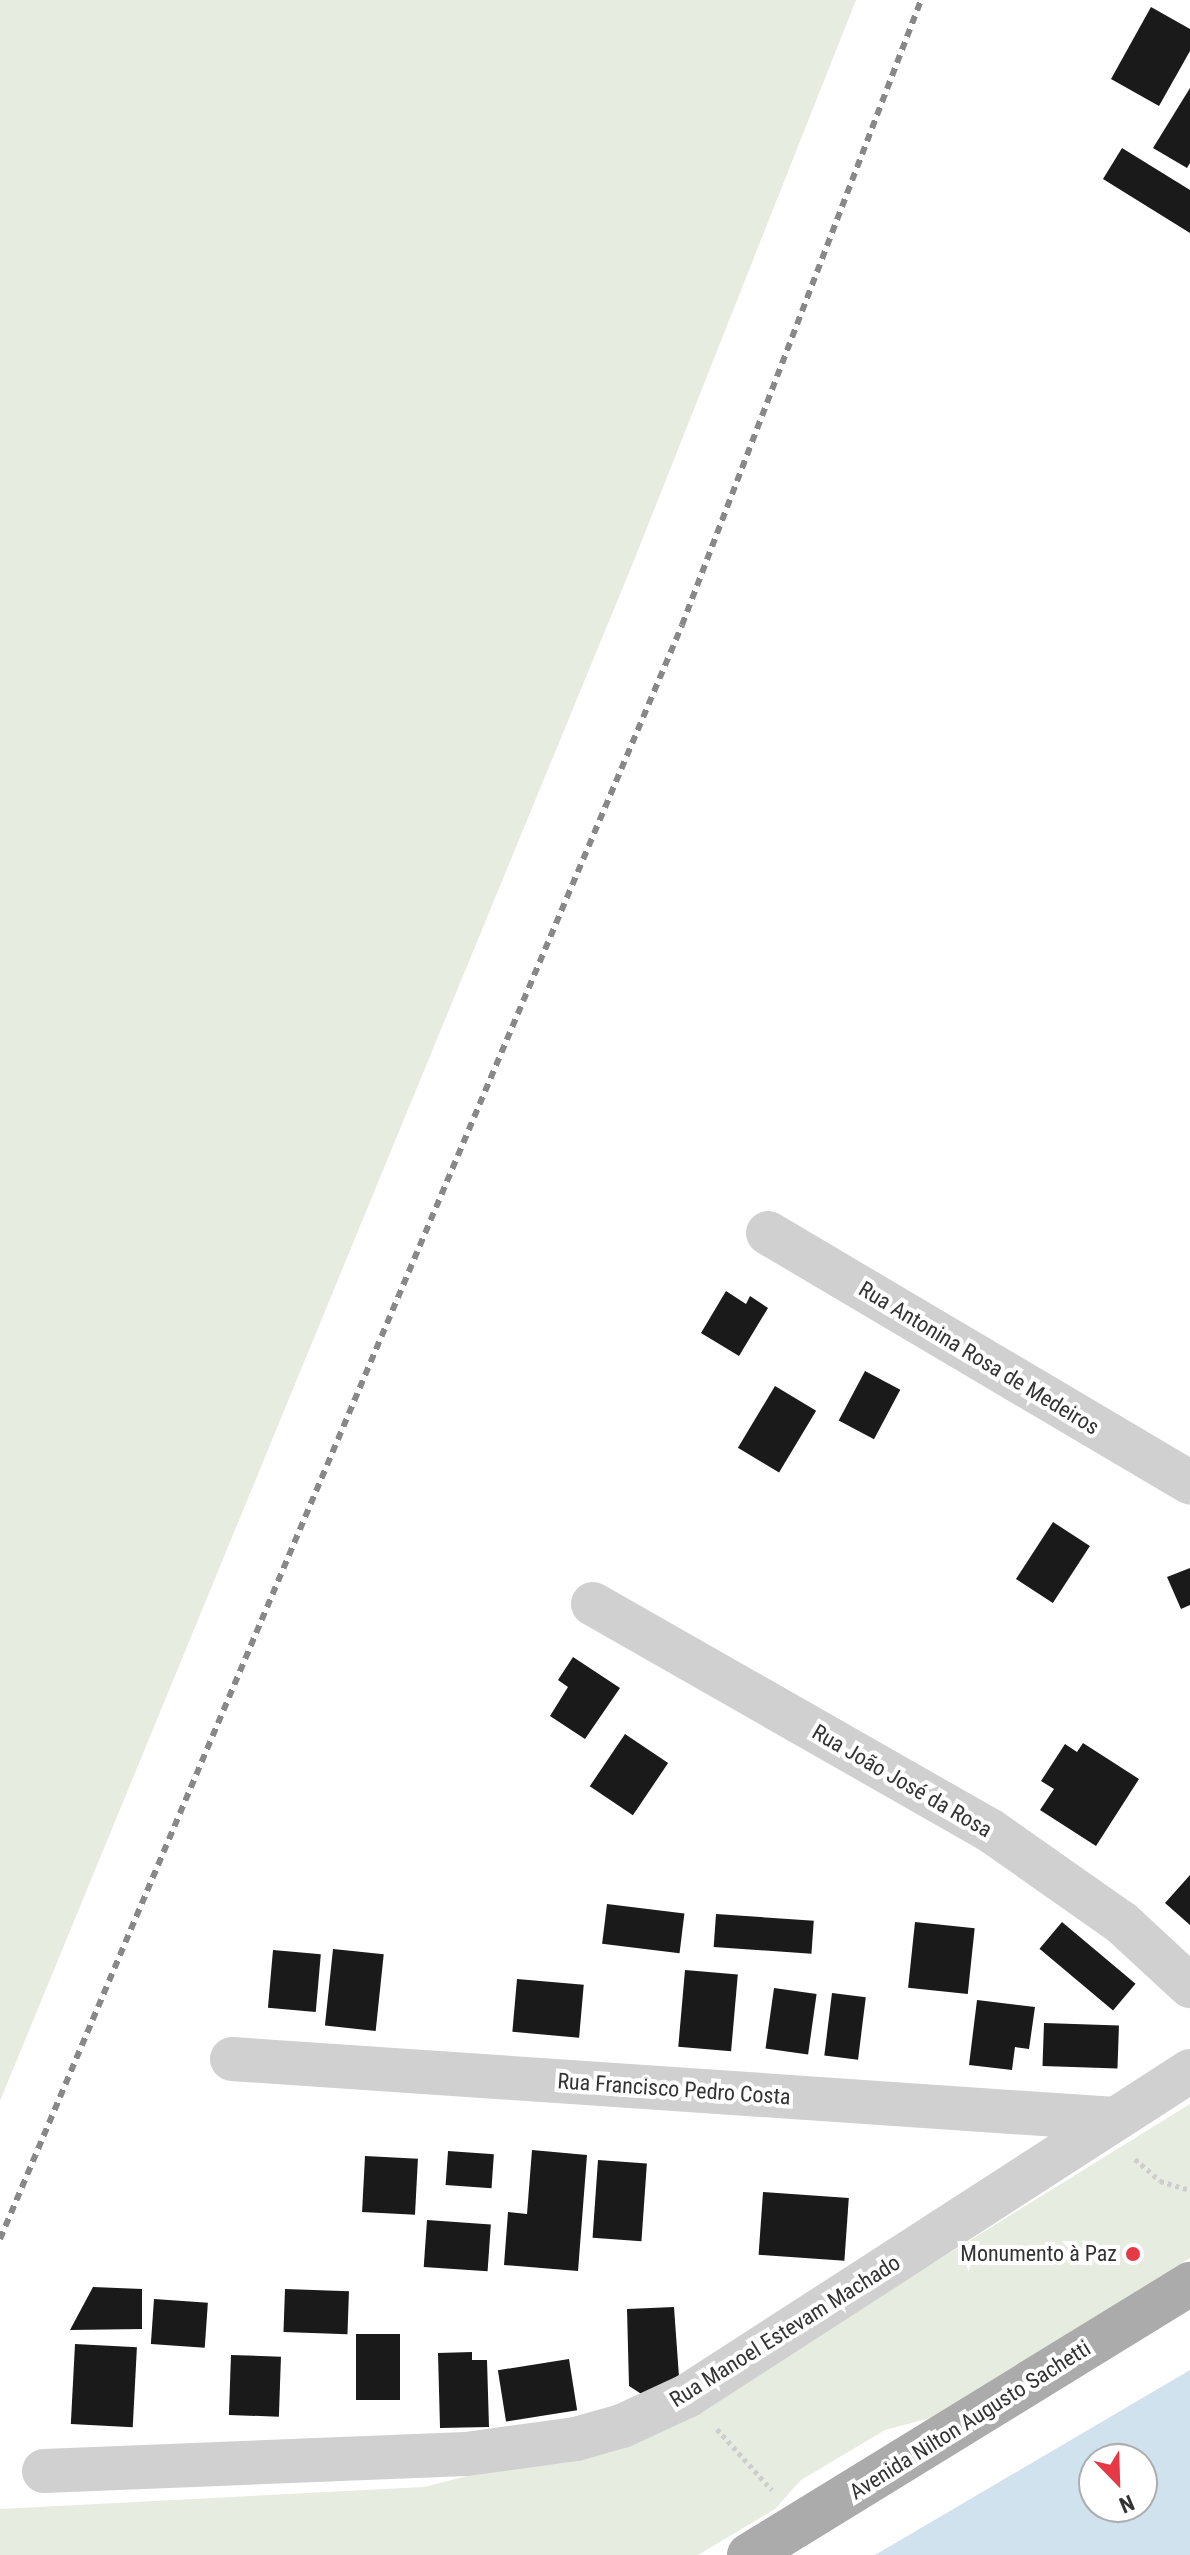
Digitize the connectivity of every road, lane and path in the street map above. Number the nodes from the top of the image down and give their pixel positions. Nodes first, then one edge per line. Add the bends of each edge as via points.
1 (768, 1233) dead end
2 (1190, 1483) edge
3 (593, 1604) dead end
4 (1190, 1986) edge
5 (232, 2059) dead end
6 (1190, 2071) edge
7 (1115, 2119) junction
8 (1190, 2190) edge
9 (1190, 2284) edge
10 (687, 2396) junction
11 (44, 2471) dead end
12 (801, 2523) junction
13 (749, 2555) edge

1 - 2 street, Rua Antonina Rosa de Medeiros
3 - 4 street, Rua João José da Rosa via 991,1831 1122,1923
5 - 7 street, Rua Francisco Pedro Costa
6 - 7 street, Rua Manoel Estevam Machado
7 - 8 path via 1133,2158 1160,2181
7 - 10 street, Rua Manoel Estevam Machado
9 - 12 main road, Avenida Nilton Augusto Sachetti
10 - 11 street, Rua Manoel Estevam Machado via 622,2426 576,2439 466,2454
10 - 12 path
12 - 13 main road, Avenida Nilton Augusto Sachetti

